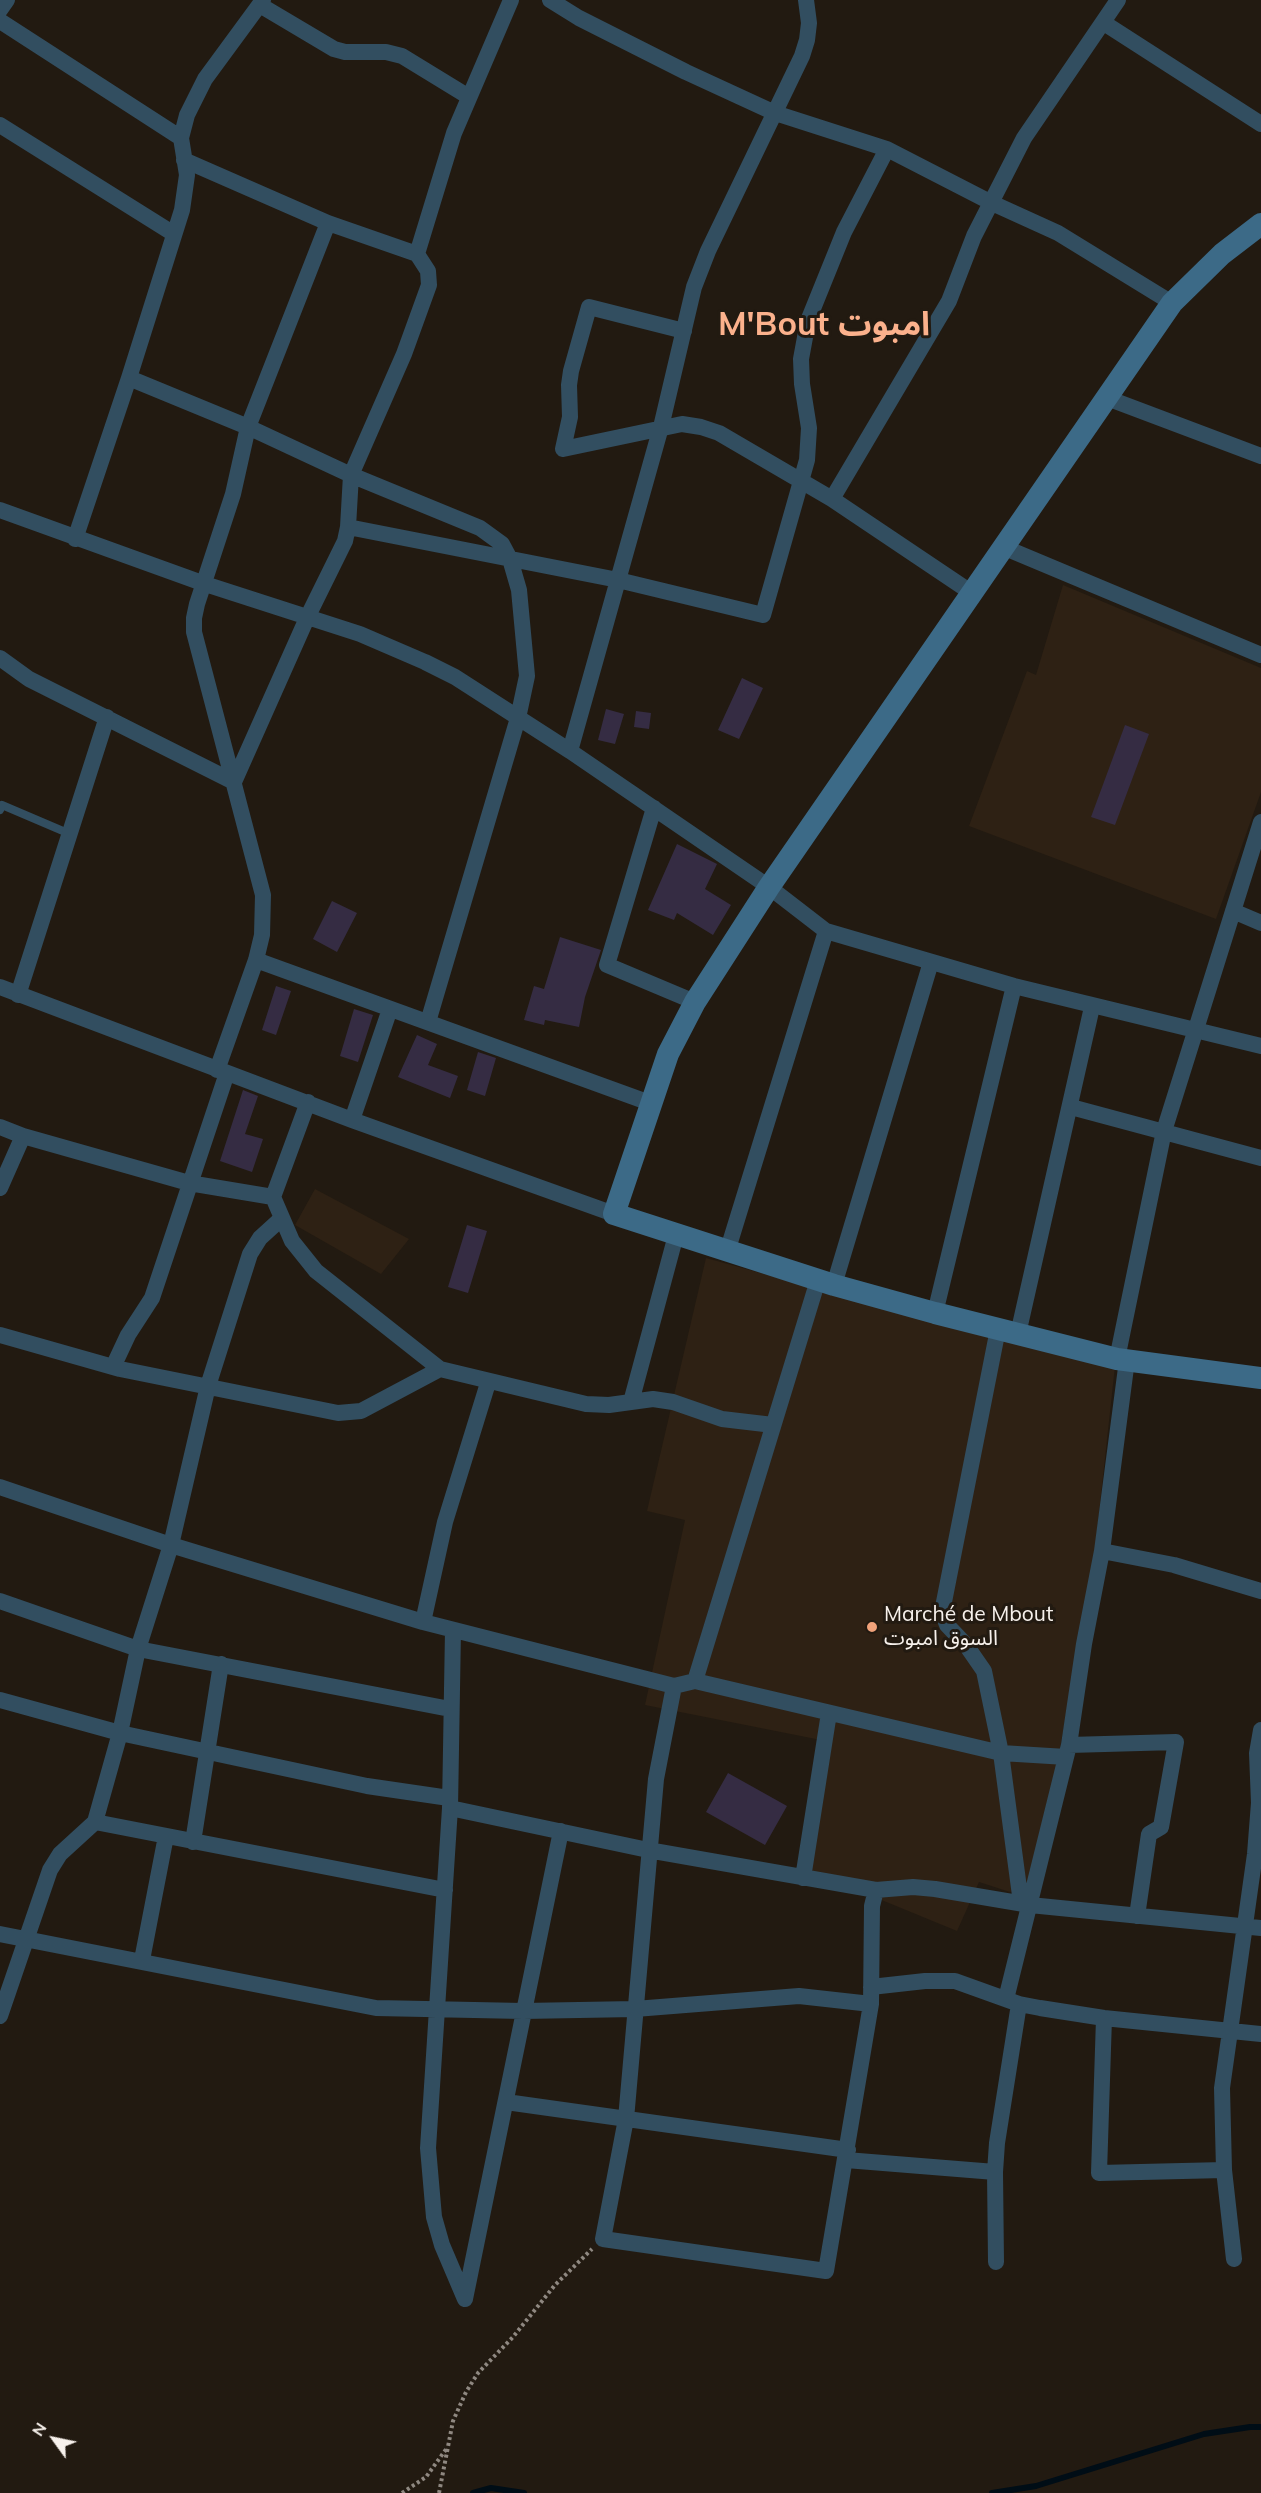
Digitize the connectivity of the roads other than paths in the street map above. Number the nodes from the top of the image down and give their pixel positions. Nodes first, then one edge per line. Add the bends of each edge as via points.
1 (7, 0) edge
2 (511, 0) edge
3 (550, 0) edge
4 (806, 0) edge
5 (1118, 0) edge
6 (262, 3) edge
7 (0, 10) edge
8 (0, 21) edge
9 (1104, 23) junction
10 (470, 97) junction
11 (775, 113) junction
12 (1261, 124) edge
13 (0, 125) edge
14 (181, 138) junction
15 (887, 150) junction
16 (184, 160) junction
17 (992, 203) junction
18 (328, 224) junction
19 (1261, 224) edge
20 (174, 234) junction
21 (417, 254) junction
22 (1172, 303) junction
23 (684, 331) junction
24 (129, 378) junction
25 (1107, 398) junction
26 (248, 427) junction
27 (661, 428) junction
28 (1261, 456) edge
29 (351, 475) junction
30 (802, 481) junction
31 (832, 499) junction
32 (0, 510) edge
33 (348, 527) junction
34 (75, 539) junction
35 (1003, 547) junction
36 (510, 559) junction
37 (618, 580) junction
38 (205, 584) junction
39 (972, 593) junction
40 (307, 618) junction
41 (1261, 655) edge
42 (0, 658) edge
43 (107, 717) junction
44 (518, 718) junction
45 (570, 751) junction
46 (234, 782) junction
47 (654, 808) junction
48 (0, 810) edge
49 (1261, 822) edge
50 (70, 834) junction
51 (769, 887) junction
52 (1233, 911) junction
53 (1261, 923) edge
54 (826, 931) junction
55 (256, 960) junction
56 (932, 962) junction
57 (0, 987) edge
58 (1014, 987) junction
59 (18, 995) junction
60 (695, 1002) junction
61 (1092, 1007) junction
62 (390, 1009) junction
63 (428, 1022) junction
64 (1196, 1030) junction
65 (1261, 1046) edge
66 (222, 1071) junction
67 (308, 1102) junction
68 (650, 1104) junction
69 (1071, 1107) junction
70 (352, 1120) junction
71 (0, 1127) edge
72 (1164, 1131) junction
73 (23, 1136) junction
74 (1261, 1158) edge
75 (189, 1183) junction
76 (0, 1188) edge
77 (273, 1197) junction
78 (614, 1214) junction
79 (282, 1218) junction
80 (676, 1235) junction
81 (727, 1252) junction
82 (826, 1283) junction
83 (935, 1313) junction
84 (1008, 1331) junction
85 (0, 1335) edge
86 (1122, 1360) junction
87 (113, 1367) junction
88 (441, 1369) junction
89 (1261, 1378) edge
90 (488, 1383) junction
91 (208, 1386) junction
92 (631, 1402) junction
93 (773, 1425) junction
94 (0, 1486) edge
95 (171, 1545) junction
96 (1102, 1551) junction
97 (1261, 1592) edge
98 (0, 1601) edge
99 (423, 1622) junction
100 (453, 1629) junction
101 (138, 1649) junction
102 (221, 1664) junction
103 (694, 1681) junction
104 (674, 1686) junction
105 (0, 1700) edge
106 (450, 1709) junction
107 (829, 1713) junction
108 (1261, 1730) edge
109 (120, 1733) junction
110 (1068, 1751) junction
111 (207, 1752) junction
112 (1001, 1753) junction
113 (449, 1803) junction
114 (96, 1822) junction
115 (561, 1831) junction
116 (166, 1836) junction
117 (193, 1842) junction
118 (648, 1850) junction
119 (803, 1878) junction
120 (446, 1890) junction
121 (876, 1890) junction
122 (1026, 1904) junction
123 (1137, 1916) junction
124 (1254, 1928) edge
125 (0, 1934) edge
126 (25, 1940) junction
127 (141, 1960) junction
128 (871, 1987) junction
129 (1012, 2001) junction
130 (871, 2004) junction
131 (438, 2009) junction
132 (635, 2009) junction
133 (523, 2011) junction
134 (0, 2016) edge
135 (1104, 2018) junction
136 (1230, 2030) junction
137 (1261, 2034) edge
138 (506, 2102) junction
139 (626, 2119) junction
140 (847, 2155) junction
141 (1224, 2170) junction
142 (995, 2172) junction
143 (1234, 2259) dead end
144 (996, 2262) dead end

1 - 7 street
2 - 10 street
3 - 11 street via 686,72
4 - 11 street via 807,40
5 - 9 street
6 - 10 street via 334,49 402,56
6 - 14 street via 205,78
8 - 14 street
9 - 12 street
9 - 17 street via 1035,120
10 - 21 street via 454,133
11 - 15 street
11 - 23 street via 708,251 694,287
13 - 20 street
14 - 16 street
15 - 17 street
15 - 30 street via 840,241 805,331 801,359 809,443
16 - 18 street
16 - 20 street via 187,175
17 - 22 street via 1076,243
17 - 31 street via 974,236 949,302
18 - 21 street
18 - 26 street
19 - 22 main road via 1222,254
20 - 24 street
21 - 29 street via 428,271 429,285 404,354
22 - 25 main road
23 - 27 street
23 - 27 street via 590,307 571,371 570,417 563,449
24 - 26 street
24 - 34 street
25 - 28 street
25 - 35 main road
26 - 29 street
26 - 38 street via 241,467
27 - 30 street via 682,423 719,433
27 - 37 street
29 - 33 street
29 - 36 street via 480,528 502,544
30 - 31 street
30 - 37 street via 763,615
31 - 39 street
32 - 34 street
33 - 36 street
33 - 40 street via 345,541
34 - 38 street
35 - 39 main road
35 - 41 street
36 - 37 street
36 - 44 street via 519,590 527,676
37 - 45 street
38 - 40 street
38 - 46 street via 196,604 194,632
39 - 51 main road
40 - 44 street via 360,634 425,662
40 - 46 street
42 - 43 street via 29,679
43 - 46 street
43 - 50 street
44 - 45 street
44 - 63 street
45 - 47 street
46 - 55 street via 263,895 262,934
47 - 51 street
47 - 60 street via 607,964
48 - 50 lane via 2,805
49 - 52 street
50 - 59 street
51 - 54 street
51 - 60 main road
52 - 53 street
52 - 64 street
54 - 56 street
54 - 81 street
55 - 62 street
55 - 66 street
56 - 58 street
56 - 82 street
57 - 59 street
58 - 61 street
58 - 83 street
59 - 66 street
60 - 68 main road
61 - 64 street
61 - 69 street
62 - 63 street
62 - 70 street
63 - 68 street
64 - 65 street
64 - 72 street
66 - 67 street
66 - 75 street
67 - 70 street
67 - 77 street
68 - 78 main road
69 - 72 street
69 - 84 street
70 - 78 street
71 - 73 street
72 - 74 street
72 - 86 street
73 - 75 street
73 - 76 street
75 - 77 street
75 - 87 street via 152,1298
77 - 79 street
78 - 80 main road
79 - 88 street via 292,1241 316,1271
79 - 91 street via 260,1238 250,1254
80 - 81 main road
80 - 92 street
81 - 82 main road
82 - 83 main road
82 - 93 street
83 - 84 main road
84 - 86 main road
84 - 112 street via 942,1612 946,1625 984,1671
85 - 87 street
86 - 89 main road
86 - 96 street
87 - 91 street
88 - 90 street
88 - 91 street via 361,1411 338,1413
90 - 92 street via 586,1404
90 - 99 street via 445,1522
91 - 95 street
92 - 93 street via 673,1402 722,1419
93 - 103 street
94 - 95 street
95 - 99 street
95 - 101 street
96 - 97 street via 1174,1565
96 - 110 street
98 - 101 street
99 - 100 street
100 - 104 street
100 - 106 street
101 - 102 street
101 - 109 street
102 - 106 street
102 - 111 street
103 - 104 street
103 - 107 street
104 - 118 street via 656,1779
105 - 109 street
106 - 113 street
107 - 112 street
107 - 119 street
108 - 124 street via 1257,1753
109 - 111 street
109 - 114 street
110 - 112 street
110 - 122 street
110 - 123 street via 1176,1742 1161,1827 1149,1834
111 - 113 street
111 - 117 street
112 - 122 street
113 - 115 street
113 - 120 street
114 - 116 street
114 - 126 street via 60,1854 50,1870
115 - 118 street
115 - 133 street
116 - 117 street
116 - 127 street
117 - 120 street
118 - 119 street
118 - 132 street
119 - 121 street
120 - 131 street
121 - 122 street via 913,1887
121 - 128 street via 872,1906
122 - 123 street
122 - 129 street
123 - 124 street
124 - 136 street
125 - 126 street
126 - 127 street
126 - 134 street
127 - 131 street via 355,2005
128 - 129 street via 955,1981
128 - 130 street
129 - 135 street
129 - 142 street
130 - 132 street via 799,1996
130 - 140 street
131 - 133 street
131 - 138 street via 429,2186 441,2245 465,2299
132 - 133 street
132 - 139 street
133 - 138 street
135 - 136 street
135 - 141 street via 1099,2173
136 - 137 street
136 - 141 street via 1222,2088
138 - 139 street
139 - 140 street
139 - 140 street via 603,2239 826,2271
140 - 142 street
141 - 143 street
142 - 144 street

